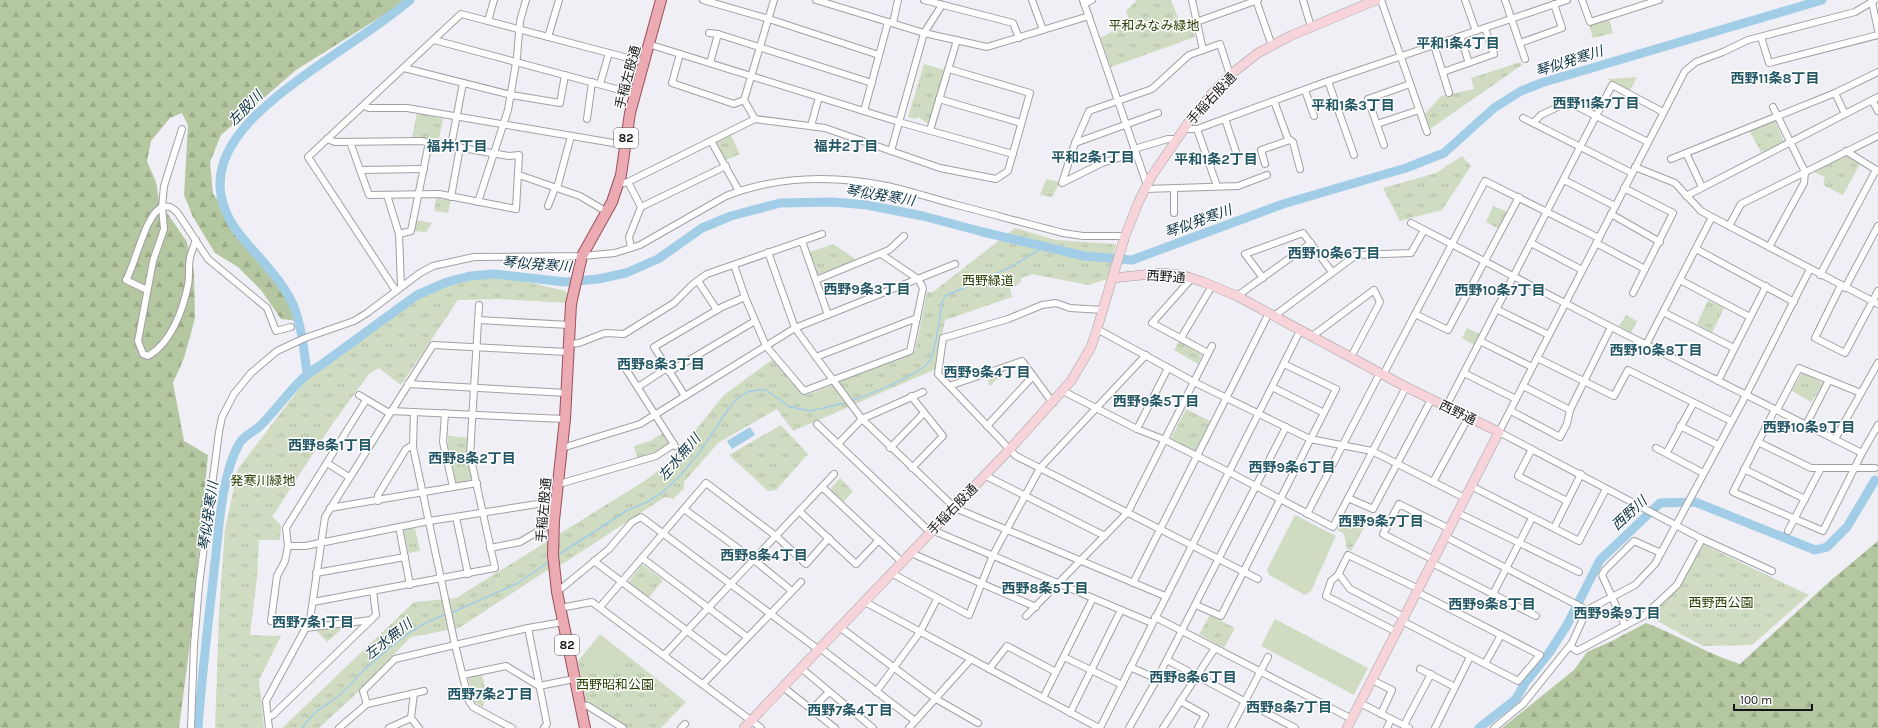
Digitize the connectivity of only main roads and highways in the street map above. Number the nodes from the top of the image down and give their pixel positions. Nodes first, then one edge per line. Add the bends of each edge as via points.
1 (661, 0) edge
2 (585, 728) edge

1 - 2 main road, 手稲左股通 / 82 via 635,94 625,145 623,183 582,256 571,304 565,419 553,558 560,608

